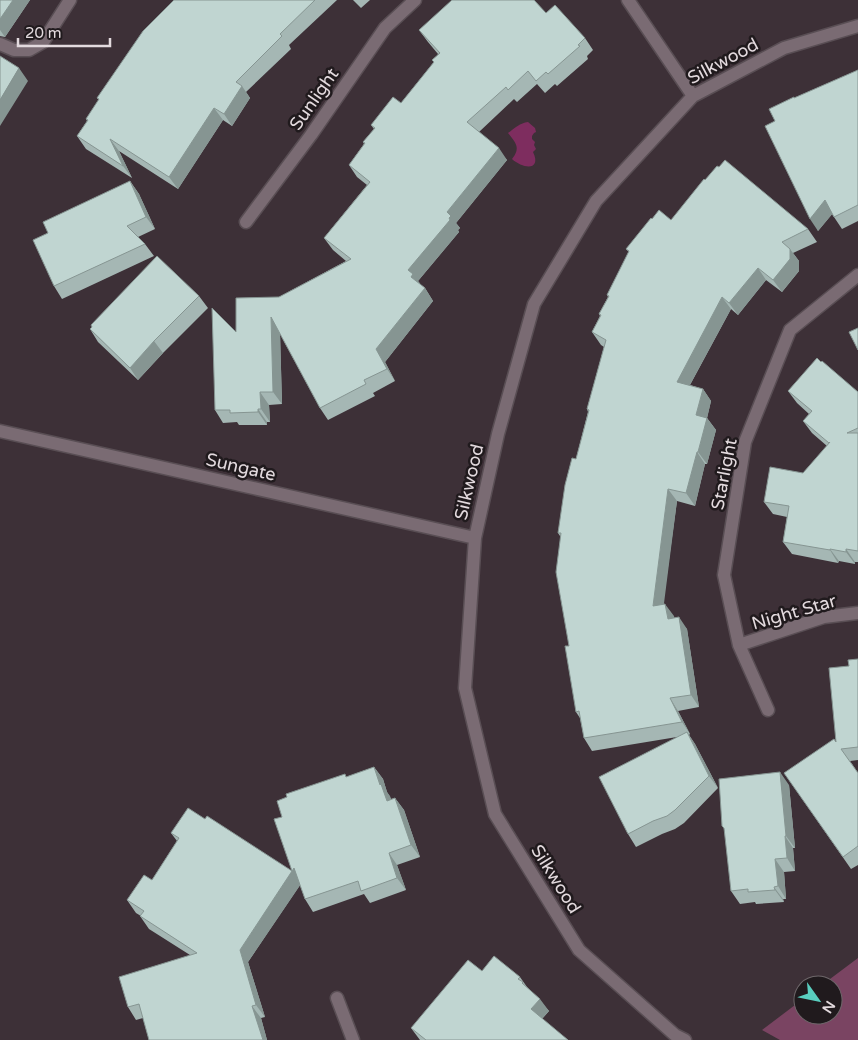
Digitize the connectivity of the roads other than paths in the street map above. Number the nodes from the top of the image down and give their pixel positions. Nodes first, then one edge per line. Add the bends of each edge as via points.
1 (70, 0) edge
2 (415, 0) edge
3 (628, 0) edge
4 (858, 26) edge
5 (0, 44) edge
6 (692, 96) junction
7 (246, 222) dead end
8 (858, 275) edge
9 (0, 431) edge
10 (474, 538) junction
11 (858, 613) edge
12 (739, 645) junction
13 (768, 710) dead end
14 (337, 998) dead end
15 (354, 1040) edge
16 (685, 1040) edge

1 - 5 street via 43,42 29,50 14,50
2 - 7 street, Sunlight via 385,28 311,136
3 - 6 street
4 - 6 street, Silkwood via 784,48
6 - 10 street, Silkwood via 596,201 534,304 498,434
8 - 12 street, Starlight via 790,330 746,442 724,575
9 - 10 street, Sungate
10 - 16 street, Silkwood via 464,688 495,814 579,950 675,1035
11 - 12 street, Night Star via 824,617
12 - 13 street, Starlight
14 - 15 street

